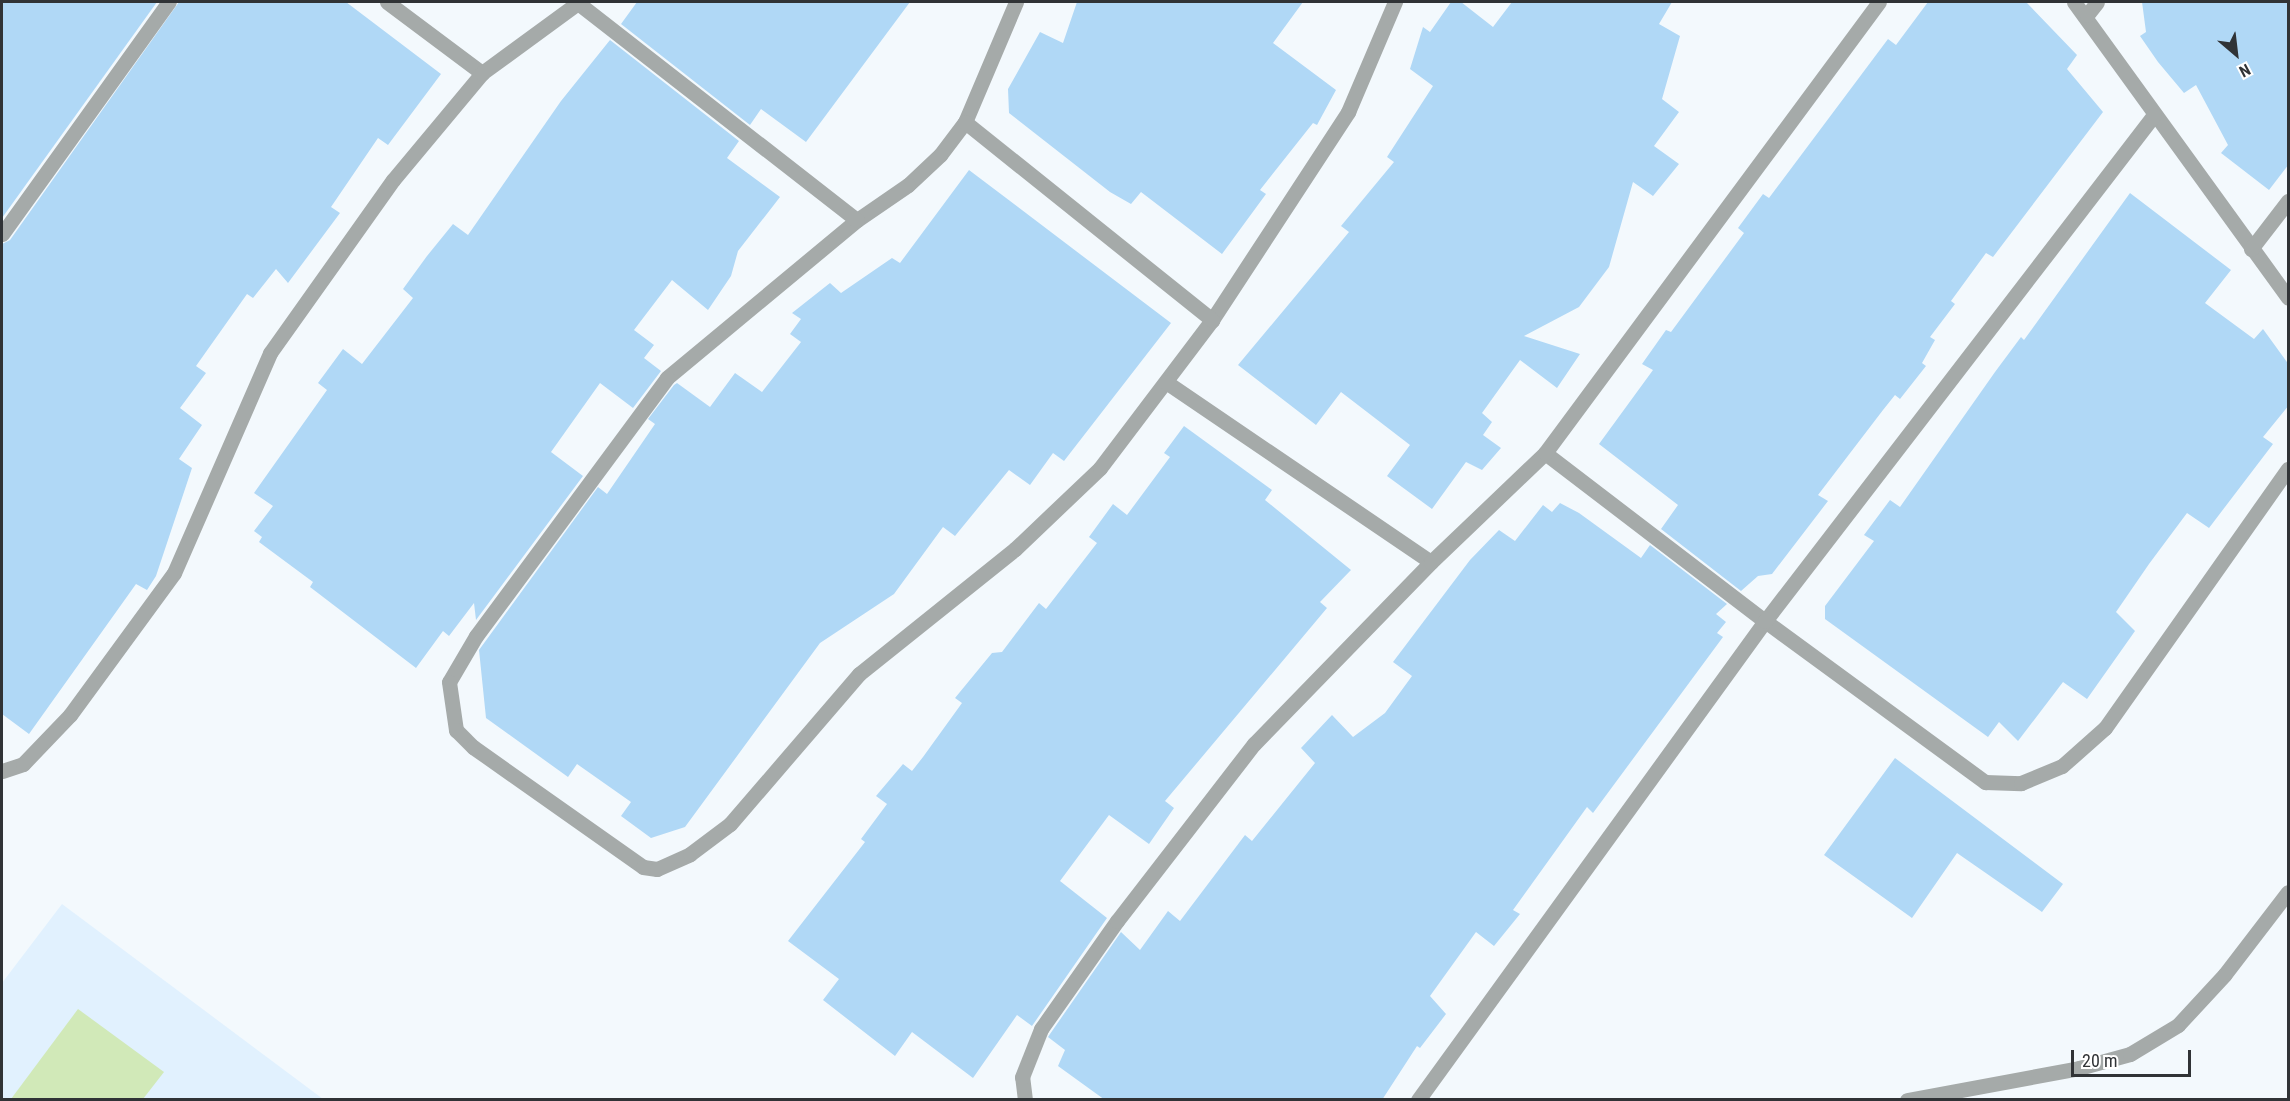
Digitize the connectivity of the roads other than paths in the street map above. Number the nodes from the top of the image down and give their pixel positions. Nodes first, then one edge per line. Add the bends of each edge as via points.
1 (170, 2) edge
2 (387, 2) edge
3 (578, 2) edge
4 (1016, 2) edge
5 (1395, 2) edge
6 (1879, 2) edge
7 (2074, 2) edge
8 (2097, 2) edge
9 (2087, 15) junction
10 (482, 73) junction
11 (2154, 115) junction
12 (965, 122) junction
13 (2289, 201) edge
14 (857, 220) junction
15 (2, 234) edge
16 (2251, 249) junction
17 (2289, 298) edge
18 (1212, 320) junction
19 (1166, 382) junction
20 (1545, 453) junction
21 (2289, 469) edge
22 (1431, 562) junction
23 (1765, 621) junction
24 (2, 771) edge
25 (2289, 892) edge
26 (1025, 1100) edge
27 (1418, 1100) edge
28 (1907, 1100) edge

1 - 15 street
2 - 10 street
3 - 10 street
3 - 14 street
4 - 12 street
5 - 18 street via 1348,112
6 - 20 street
7 - 9 street
8 - 9 street
9 - 11 street
10 - 24 street via 393,180 270,352 174,573 70,715 23,764
11 - 16 street
11 - 23 street
12 - 14 street via 940,155 908,185
12 - 18 street
13 - 16 street
14 - 19 street via 667,378 483,627 449,682 456,730 473,747 643,867 657,869 690,854 730,824 859,674 1015,549 1100,468
16 - 17 street
18 - 19 street
19 - 22 street
20 - 22 street
20 - 23 street
21 - 23 street via 2105,728 2062,766 2021,783 1985,782
22 - 26 street via 1254,744 1117,921 1041,1029 1022,1077
23 - 27 street
25 - 28 street via 2225,974 2178,1025 2130,1054 2079,1068

